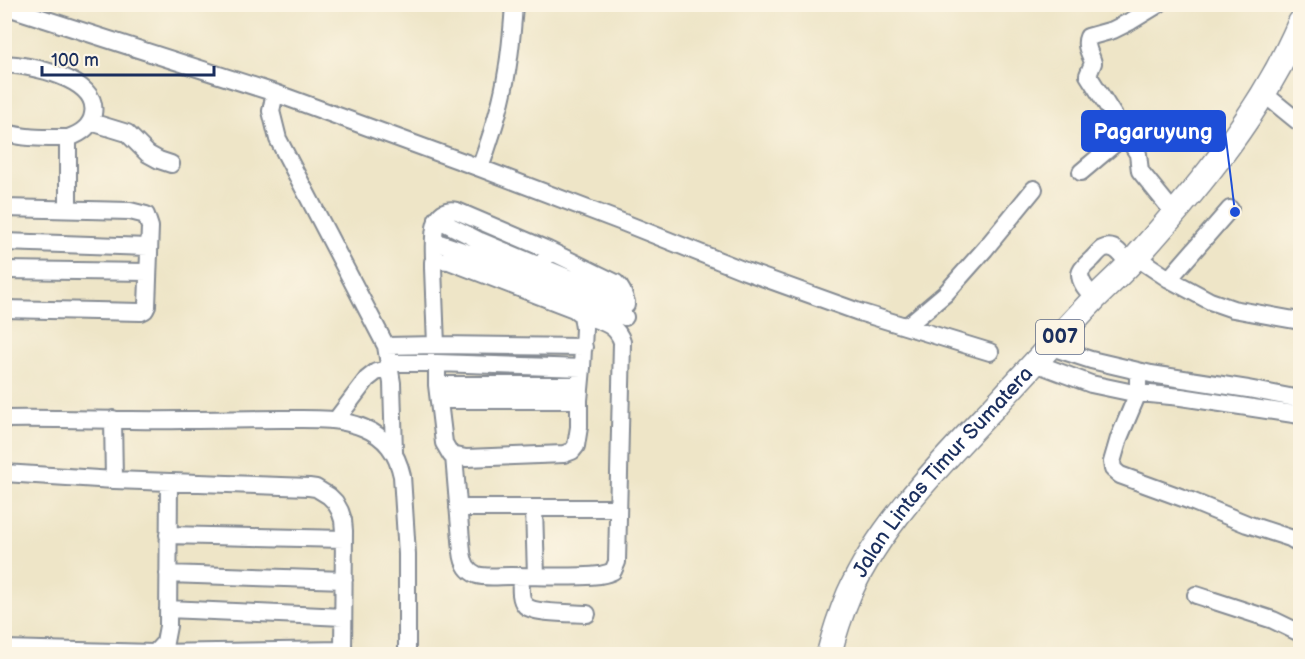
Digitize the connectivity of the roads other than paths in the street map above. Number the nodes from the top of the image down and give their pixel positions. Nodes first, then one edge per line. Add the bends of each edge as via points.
1 (513, 4) edge
2 (1159, 4) edge
3 (4, 6) edge
4 (1300, 23) edge
5 (4, 64) edge
6 (275, 93) junction
7 (1263, 93) junction
8 (91, 122) junction
9 (1300, 123) edge
10 (4, 132) edge
11 (1125, 135) junction
12 (68, 138) junction
13 (171, 164) dead end
14 (480, 168) junction
15 (1081, 172) dead end
16 (1034, 189) dead end
17 (4, 208) edge
18 (68, 209) junction
19 (1230, 209) dead end
20 (1174, 213) junction
21 (437, 219) junction
22 (434, 240) junction
23 (4, 242) edge
24 (148, 247) junction
25 (548, 250) junction
26 (434, 261) junction
27 (1132, 261) junction
28 (4, 270) edge
29 (148, 272) junction
30 (1169, 279) junction
31 (538, 280) junction
32 (4, 309) edge
33 (582, 315) junction
34 (623, 317) junction
35 (1300, 321) edge
36 (907, 326) junction
37 (436, 345) junction
38 (584, 347) junction
39 (990, 352) dead end
40 (1043, 355) junction
41 (389, 359) junction
42 (437, 363) junction
43 (582, 368) junction
44 (1138, 371) junction
45 (579, 392) junction
46 (438, 393) junction
47 (1138, 393) junction
48 (1300, 399) edge
49 (1300, 415) edge
50 (4, 419) edge
51 (113, 419) junction
52 (336, 420) junction
53 (394, 452) junction
54 (454, 456) junction
55 (4, 473) edge
56 (114, 480) junction
57 (169, 482) junction
58 (458, 508) junction
59 (534, 508) junction
60 (618, 508) junction
61 (168, 535) junction
62 (344, 539) junction
63 (1300, 544) edge
64 (168, 574) junction
65 (528, 576) junction
66 (344, 580) junction
67 (1196, 595) dead end
68 (168, 609) junction
69 (587, 614) dead end
70 (343, 617) junction
71 (1300, 633) edge
72 (4, 649) edge
73 (343, 652) edge
74 (154, 654) edge
75 (407, 654) edge
76 (829, 654) edge

1 - 14 street via 505,84
2 - 11 street via 1086,40 1093,63 1088,78
3 - 6 street
4 - 7 highway, Jalan Lintas Timur Sumatera / 007
5 - 8 street via 27,66 70,80 90,95 94,110
6 - 14 street
6 - 41 street via 271,111 278,139
7 - 9 street
7 - 20 highway, Jalan Lintas Timur Sumatera / 007 via 1226,148
8 - 12 street
8 - 13 street via 127,133 148,154
10 - 12 street via 35,138
11 - 15 street
11 - 20 street via 1138,154 1140,171
12 - 18 street
14 - 36 street via 744,271
16 - 36 street via 945,294
17 - 18 street
18 - 24 street via 144,214 150,227
19 - 30 street
20 - 27 highway, Jalan Lintas Timur Sumatera / 007
21 - 22 street
21 - 25 street via 454,210
21 - 31 street via 480,241
22 - 26 street
22 - 31 street
23 - 24 street
24 - 29 street
25 - 31 street
25 - 34 street via 621,287
26 - 31 street
26 - 37 street
27 - 30 street
27 - 40 highway, Jalan Lintas Timur Sumatera / 007
28 - 29 street
29 - 32 street via 146,310
30 - 35 street via 1233,309
31 - 33 street
31 - 34 street
33 - 34 street via 613,327
33 - 38 street
34 - 60 street
36 - 39 street
37 - 38 street
37 - 41 street
38 - 43 street
40 - 44 street via 1091,360
40 - 47 street via 1091,384
40 - 76 highway, Jalan Lintas Timur Sumatera / 007 via 899,513 849,595
41 - 42 street
41 - 52 street via 367,379
41 - 53 street
42 - 43 street
42 - 46 street
43 - 45 street
44 - 47 street
44 - 48 street
45 - 46 street
45 - 54 street via 578,437 568,453
46 - 54 street via 444,443
47 - 49 street
47 - 63 street via 1119,438 1114,470
50 - 51 street
51 - 52 street
51 - 56 street
52 - 53 street via 378,436
53 - 75 street via 402,476 405,514
54 - 58 street
55 - 56 street
56 - 57 street
57 - 61 street
57 - 62 street via 316,488 340,510
58 - 59 street
58 - 65 street via 464,563 474,574
59 - 60 street
59 - 65 street
60 - 65 street via 614,571 590,576
61 - 62 street
61 - 64 street
62 - 66 street
64 - 66 street
64 - 68 street
65 - 69 street via 521,594 527,607
66 - 70 street
67 - 71 street
68 - 70 street
68 - 74 street via 167,637
70 - 73 street
72 - 74 street
73 - 74 street

